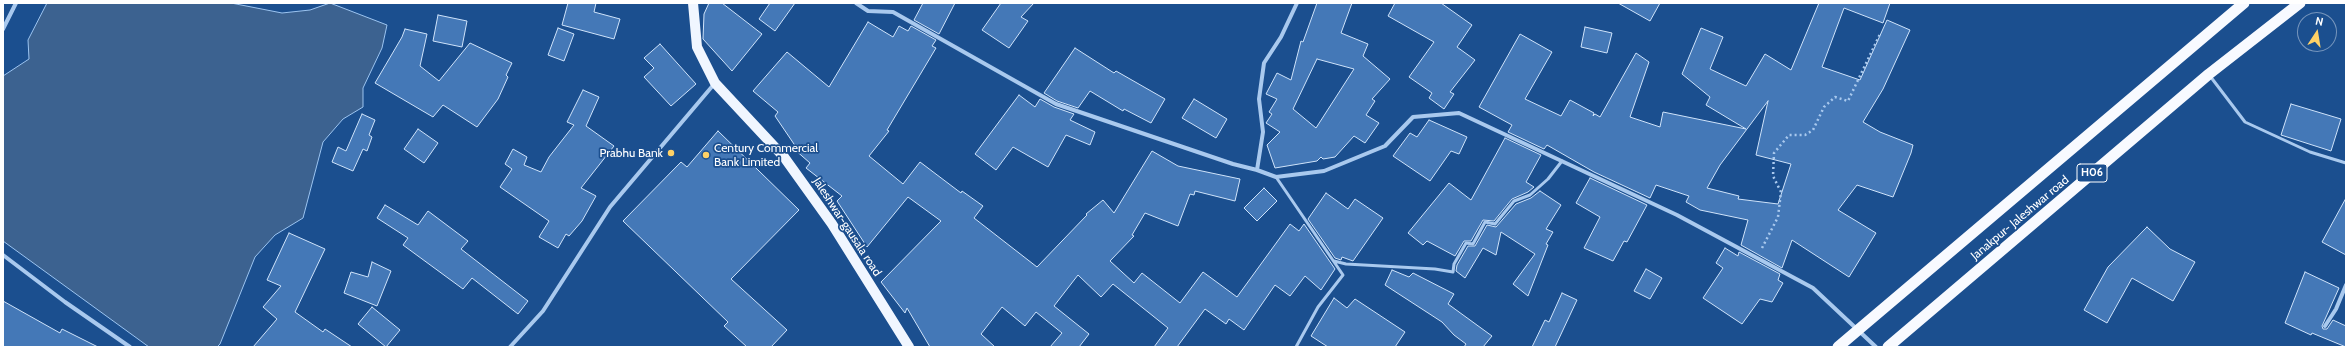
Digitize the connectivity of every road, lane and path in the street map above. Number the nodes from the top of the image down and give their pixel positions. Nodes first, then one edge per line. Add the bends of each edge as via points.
1 (16, 3) edge
2 (693, 3) edge
3 (856, 3) edge
4 (1297, 3) edge
5 (2244, 3) edge
6 (2300, 3) edge
7 (3, 29) edge
8 (1880, 34) dead end
9 (2208, 74) junction
10 (715, 83) junction
11 (1562, 161) junction
12 (2346, 163) edge
13 (1257, 170) junction
14 (1276, 177) junction
15 (3, 255) edge
16 (1756, 257) junction
17 (1334, 261) junction
18 (2346, 285) edge
19 (2325, 326) dead end
20 (1858, 330) junction
21 (130, 347) edge
22 (510, 347) edge
23 (909, 347) edge
24 (1296, 347) edge
25 (1838, 347) edge
26 (1876, 347) edge
27 (1888, 347) edge

1 - 7 street
2 - 10 main road, Jaleshwar-gausala road via 698,47
3 - 13 street via 868,11 893,12 1056,104
4 - 13 street via 1281,37 1264,63 1260,99 1263,132
5 - 20 highway, H06
6 - 9 highway, Janakpur- Jaleshwar road / H06
8 - 16 path via 1848,102 1835,97 1824,107 1812,130 1805,135 1789,135 1774,153 1773,176 1781,192 1778,217
9 - 12 lane via 2245,122 2310,152
9 - 27 highway, Janakpur- Jaleshwar road / H06
10 - 22 street via 610,207 543,311
10 - 23 main road, Jaleshwar-gausala road via 784,157 832,224
11 - 14 street via 1459,113 1413,117 1385,146 1324,171
11 - 16 street via 1677,215
11 - 17 lane via 1548,179 1530,195 1514,201 1494,224 1485,222 1473,244 1466,243 1454,264 1453,272
13 - 14 street
14 - 17 lane
15 - 21 street
16 - 20 street via 1813,288
17 - 24 lane via 1343,275 1318,307
18 - 19 street via 2336,310
20 - 25 highway, H06
20 - 26 street

